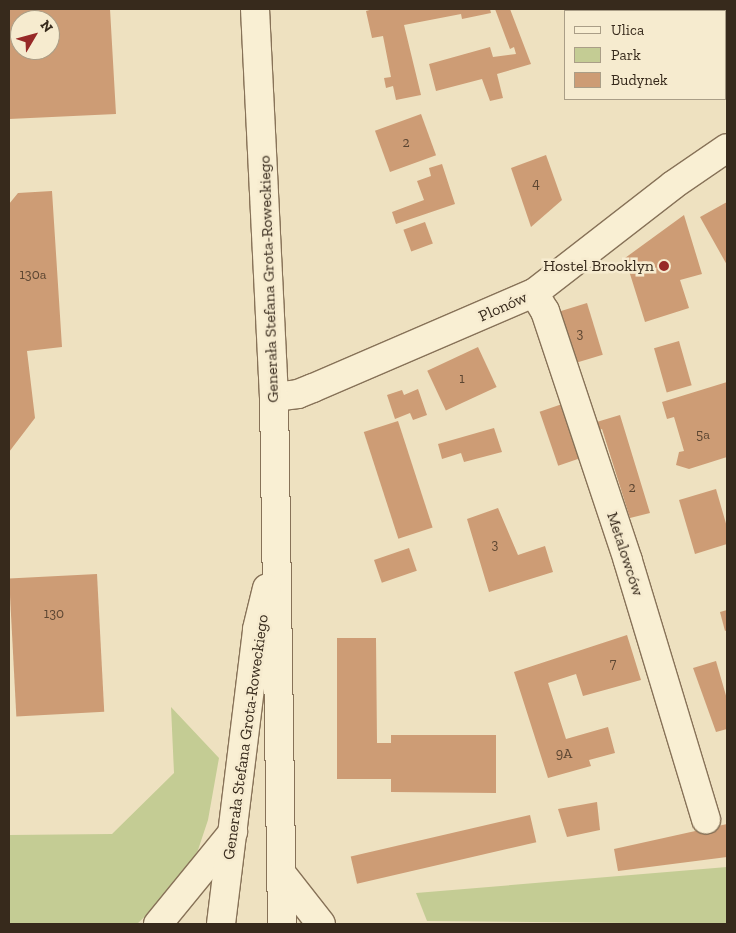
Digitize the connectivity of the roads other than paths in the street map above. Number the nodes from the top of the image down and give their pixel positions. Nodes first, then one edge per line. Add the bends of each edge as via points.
1 (255, 9) edge
2 (727, 148) edge
3 (534, 293) junction
4 (274, 397) junction
5 (277, 550) junction
6 (706, 819) dead end
7 (233, 832) junction
8 (282, 874) junction
9 (158, 924) edge
10 (221, 924) edge
11 (282, 924) edge
12 (321, 924) edge

1 - 4 street, Generała Stefana Grota-Roweckiego
2 - 3 street, Plonów via 673,185
3 - 4 street, Plonów via 298,394
3 - 6 street, Metalowców via 545,311 628,561
4 - 5 street, Generała Stefana Grota-Roweckiego
5 - 7 street, Generała Stefana Grota-Roweckiego via 257,629
5 - 8 street, Generała Stefana Grota-Roweckiego
7 - 9 street
7 - 10 street, Generała Stefana Grota-Roweckiego
8 - 11 street, Generała Stefana Grota-Roweckiego
8 - 12 street

